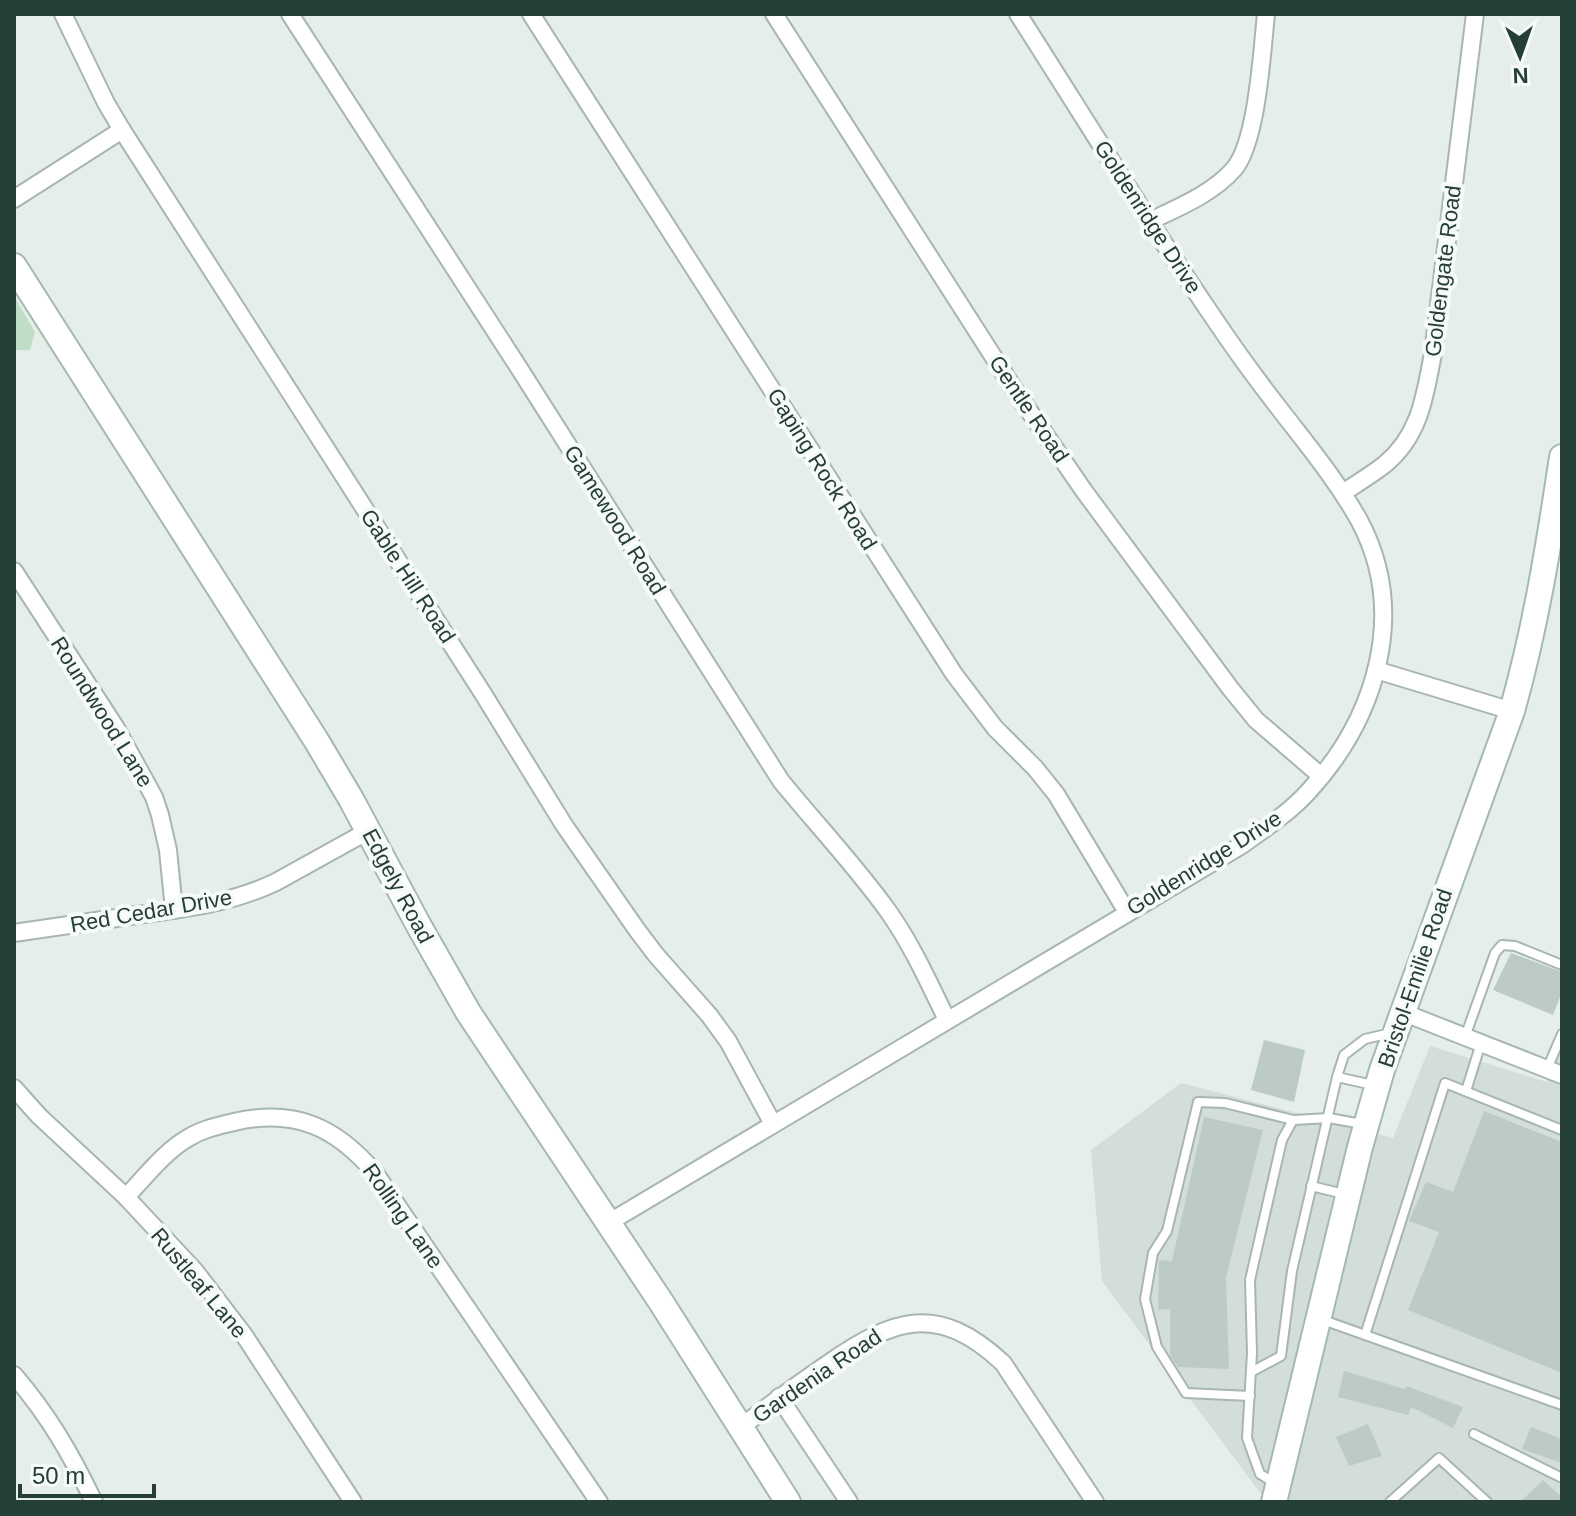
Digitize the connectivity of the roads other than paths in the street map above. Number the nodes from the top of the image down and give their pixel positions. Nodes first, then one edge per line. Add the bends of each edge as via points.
1 (63, 14) edge
2 (290, 14) edge
3 (531, 14) edge
4 (774, 14) edge
5 (1018, 14) edge
6 (1266, 14) edge
7 (1475, 14) edge
8 (122, 130) junction
9 (14, 199) edge
10 (1150, 221) junction
11 (14, 266) edge
12 (1562, 457) edge
13 (1343, 493) junction
14 (1555, 552) edge
15 (14, 571) edge
16 (1376, 670) junction
17 (1512, 711) junction
18 (1321, 776) junction
19 (368, 831) junction
20 (174, 910) junction
21 (1127, 912) junction
22 (14, 933) edge
23 (1562, 965) edge
24 (947, 1020) junction
25 (1399, 1022) junction
26 (1562, 1034) edge
27 (1473, 1040) junction
28 (1555, 1072) edge
29 (1337, 1077) junction
30 (1378, 1086) junction
31 (14, 1088) edge
32 (1466, 1091) junction
33 (1329, 1118) junction
34 (1293, 1120) junction
35 (773, 1124) junction
36 (1367, 1125) junction
37 (1562, 1130) edge
38 (1311, 1186) junction
39 (1349, 1195) junction
40 (126, 1197) junction
41 (608, 1223) junction
42 (1319, 1318) junction
43 (1365, 1335) junction
44 (1251, 1372) junction
45 (14, 1375) edge
46 (1250, 1396) junction
47 (779, 1397) junction
48 (1562, 1405) edge
49 (741, 1427) junction
50 (1474, 1434) dead end
51 (1562, 1478) edge
52 (1276, 1494) edge
53 (94, 1502) edge
54 (353, 1502) edge
55 (599, 1502) edge
56 (788, 1502) edge
57 (849, 1502) edge
58 (1095, 1502) edge
59 (1390, 1502) edge
60 (1487, 1502) edge

1 - 8 street, Gable Hill Road
2 - 24 street, Gamewood Road via 781,781 887,910
3 - 21 street, Gaping Rock Road via 954,674 1056,794
4 - 18 street, Gentle Road via 1084,491 1256,720
5 - 10 street, Goldenridge Drive
6 - 10 street via 1250,136 1236,167 1199,196
7 - 13 street, Goldengate Road via 1424,404 1401,449
8 - 9 street
8 - 35 street, Gable Hill Road via 564,825 656,955 728,1041
10 - 13 street, Goldenridge Drive
11 - 19 main road, Edgely Road via 316,740
12 - 14 main road, Bristol-Emilie Road
13 - 16 street, Goldenridge Drive via 1369,542 1380,583 1383,622
14 - 17 main road, Bristol-Emilie Road
15 - 20 street, Roundwood Lane via 116,728 154,797 168,850
16 - 17 street
16 - 18 street, Goldenridge Drive via 1362,713
17 - 25 main road, Bristol-Emilie Road
18 - 21 street, Goldenridge Drive via 1281,817 1242,845
19 - 20 street, Red Cedar Drive via 261,889
19 - 41 main road, Edgely Road via 468,1012
20 - 22 street, Red Cedar Drive
21 - 24 street, Goldenridge Drive
23 - 27 lane via 1502,945 1495,953
24 - 35 street, Goldenridge Drive
25 - 27 street
25 - 29 lane via 1344,1055
25 - 30 main road, Bristol-Emilie Road
26 - 28 lane
27 - 28 street
27 - 32 lane
29 - 30 lane
29 - 33 lane
30 - 36 main road, Bristol-Emilie Road
31 - 40 street, Rustleaf Lane
32 - 37 lane
32 - 43 lane via 1445,1083
33 - 34 lane
33 - 36 lane
33 - 38 lane
34 - 44 lane via 1282,1140 1250,1280
34 - 46 lane via 1225,1103 1198,1102 1167,1231 1153,1253 1145,1299 1157,1347 1186,1393
35 - 41 street, Goldenridge Drive
36 - 39 main road, Bristol-Emilie Road
38 - 39 lane
38 - 44 lane via 1281,1356
39 - 42 main road, Bristol-Emilie Road
40 - 54 street, Rustleaf Lane via 195,1271 244,1335
40 - 55 street, Rolling Lane via 185,1139 217,1126 251,1118 286,1118 344,1141 375,1173
41 - 49 main road, Edgely Road
42 - 43 lane
42 - 52 main road, Bristol-Emilie Road
43 - 48 lane
44 - 46 lane
45 - 53 street via 64,1442
46 - 52 lane via 1247,1438 1260,1474
47 - 49 street, Gardenia Road
47 - 57 street
47 - 58 street, Gardenia Road via 887,1329 944,1325 985,1346 1003,1363
49 - 56 main road, Edgely Road
50 - 51 lane
59 - 60 lane via 1439,1458

